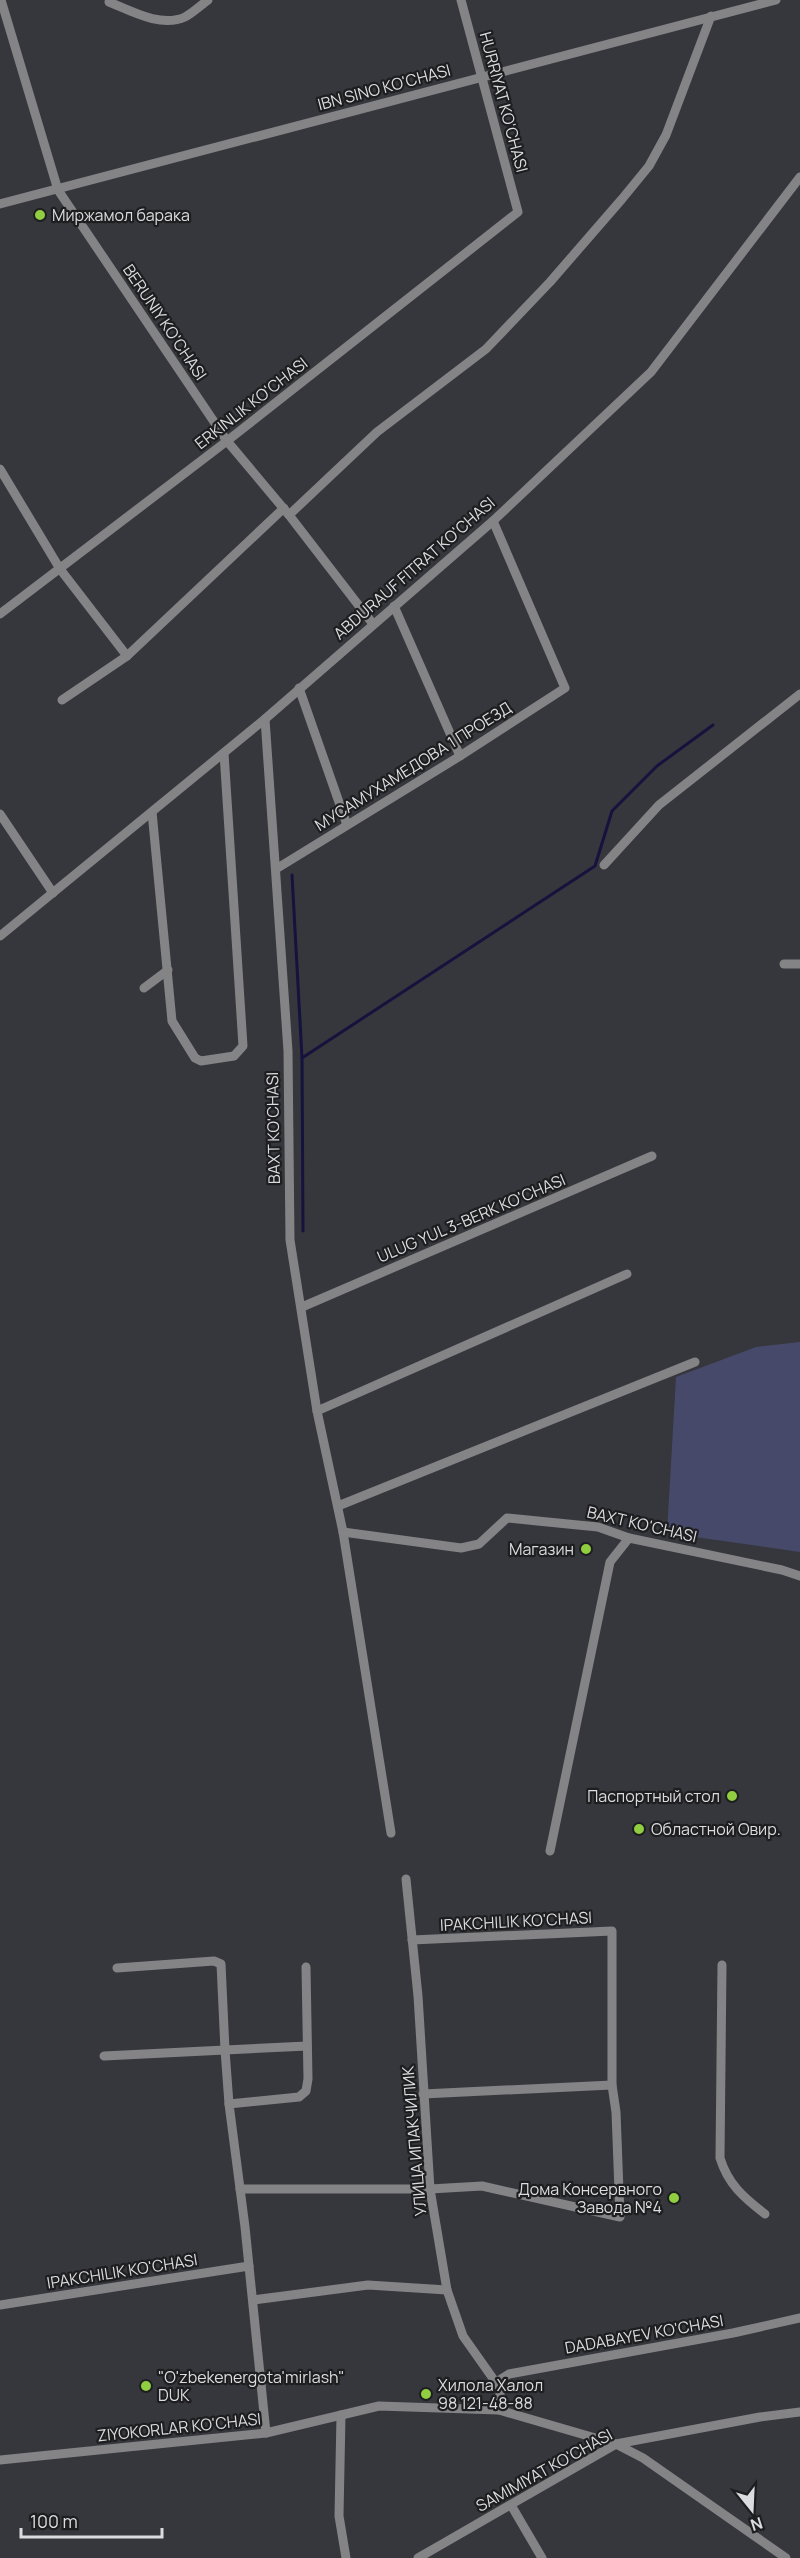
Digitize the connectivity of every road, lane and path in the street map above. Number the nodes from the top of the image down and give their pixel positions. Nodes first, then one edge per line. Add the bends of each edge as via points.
1 (208, 0) edge
2 (461, 0) edge
3 (776, 0) edge
4 (108, 2) dead end
5 (1, 5) edge
6 (711, 16) junction
7 (482, 77) junction
8 (800, 177) edge
9 (58, 190) junction
10 (0, 204) edge
11 (518, 212) joint
12 (227, 441) junction
13 (0, 469) edge
14 (286, 511) junction
15 (493, 521) junction
16 (60, 569) junction
17 (394, 606) junction
18 (0, 614) edge
19 (373, 624) junction
20 (127, 656) junction
21 (298, 688) junction
22 (800, 694) edge
23 (62, 700) dead end
24 (265, 719) junction
25 (224, 753) junction
26 (460, 756) junction
27 (152, 812) junction
28 (0, 814) edge
29 (347, 825) junction
30 (604, 865) dead end
31 (276, 868) junction
32 (53, 893) junction
33 (0, 936) edge
34 (784, 964) dead end
35 (800, 964) edge
36 (168, 970) junction
37 (144, 988) dead end
38 (652, 1156) dead end
39 (627, 1274) dead end
40 (302, 1307) junction
41 (695, 1362) dead end
42 (317, 1411) junction
43 (338, 1506) junction
44 (343, 1532) junction
45 (629, 1538) junction
46 (800, 1576) edge
47 (391, 1833) dead end
48 (550, 1851) dead end
49 (406, 1879) dead end
50 (412, 1940) junction
51 (722, 1965) dead end
52 (306, 1967) dead end
53 (117, 1968) dead end
54 (308, 2046) junction
55 (225, 2050) junction
56 (104, 2056) dead end
57 (612, 2085) junction
58 (423, 2094) junction
59 (229, 2104) junction
60 (240, 2189) junction
61 (430, 2189) junction
62 (765, 2214) dead end
63 (249, 2266) junction
64 (447, 2290) junction
65 (253, 2300) junction
66 (0, 2306) edge
67 (800, 2318) edge
68 (499, 2387) junction
69 (499, 2410) junction
70 (800, 2412) edge
71 (341, 2415) junction
72 (266, 2433) junction
73 (616, 2444) junction
74 (0, 2460) edge
75 (511, 2505) junction
76 (346, 2558) edge
77 (418, 2558) edge
78 (542, 2558) edge
79 (786, 2558) edge

1 - 4 street via 185,17 168,20 143,16
2 - 7 street, HURRIYAT KO'CHASI
3 - 6 street, IBN SINO KO'CHASI
5 - 9 street, BERUNIY KO'CHASI
6 - 7 street, IBN SINO KO'CHASI
6 - 14 street via 666,135 622,199 486,349 377,432
7 - 9 street, IBN SINO KO'CHASI
7 - 11 street, HURRIYAT KO'CHASI
8 - 15 street, ABDURAUF FITRAT KO'CHASI via 651,372
9 - 10 street, IBN SINO KO'CHASI
9 - 12 street, BERUNIY KO'CHASI
11 - 12 street, ERKINLIK KO'CHASI
12 - 14 street, BERUNIY KO'CHASI
12 - 16 street, ERKINLIK KO'CHASI
13 - 16 street
14 - 19 street, BERUNIY KO'CHASI
14 - 20 street
15 - 17 street, ABDURAUF FITRAT KO'CHASI
15 - 26 street, МУСАМУХАМЕДОВА 1 ПРОЕЗД via 565,688
16 - 18 street, ERKINLIK KO'CHASI
16 - 20 street
17 - 19 street, ABDURAUF FITRAT KO'CHASI
17 - 26 street
19 - 21 street, ABDURAUF FITRAT KO'CHASI
20 - 23 street
21 - 24 street, ABDURAUF FITRAT KO'CHASI
21 - 29 street
22 - 30 street via 658,806
24 - 25 street, ABDURAUF FITRAT KO'CHASI
24 - 31 street, BAXT KO'CHASI
25 - 27 street, ABDURAUF FITRAT KO'CHASI
25 - 36 street via 241,1052 201,1061 195,1058 172,1021
26 - 29 street, МУСАМУХАМЕДОВА 1 ПРОЕЗД
27 - 32 street, ABDURAUF FITRAT KO'CHASI
27 - 36 street
28 - 32 street
29 - 31 street, МУСАМУХАМЕДОВА 1 ПРОЕЗД
31 - 40 street, BAXT KO'CHASI via 288,1051 290,1240
32 - 33 street, ABDURAUF FITRAT KO'CHASI
34 - 35 street
36 - 37 street
38 - 40 street, ULUG YUL 3-BERK KO'CHASI
39 - 42 street
40 - 42 street, BAXT KO'CHASI
41 - 43 street
42 - 43 street, BAXT KO'CHASI
43 - 44 street, BAXT KO'CHASI
44 - 45 street, BAXT KO'CHASI via 461,1548 478,1544 507,1518 598,1527
44 - 47 street, BAXT KO'CHASI
45 - 46 street, BAXT KO'CHASI
45 - 48 street via 609,1562
49 - 50 street, УЛИЦА ИПАКЧИЛИК
50 - 57 street, IPAKCHILIK KO'CHASI via 612,1931
50 - 58 street, УЛИЦА ИПАКЧИЛИК
51 - 62 street via 720,2158 738,2193
52 - 54 street
53 - 55 street via 214,1961 221,1964
54 - 55 street
54 - 59 street via 306,2091 299,2097
55 - 56 street
55 - 59 street
57 - 58 street
57 - 61 street, IPAKCHILIK KO'CHASI via 620,2217 482,2186
58 - 61 street, УЛИЦА ИПАКЧИЛИК
59 - 60 street
60 - 61 street, IPAKCHILIK KO'CHASI
60 - 63 street
61 - 64 street, УЛИЦА ИПАКЧИЛИК
63 - 65 street
63 - 66 street, IPAKCHILIK KO'CHASI
64 - 65 street via 368,2285
64 - 68 street, УЛИЦА ИПАКЧИЛИК via 463,2336
65 - 72 street
67 - 68 street, DADABAYEV KO'CHASI via 509,2374 501,2379
68 - 69 street
69 - 71 street, ZIYOKORLAR KO'CHASI via 379,2406
69 - 73 street, ZIYOKORLAR KO'CHASI
70 - 73 street, SAMIMIYAT KO'CHASI
71 - 72 street, ZIYOKORLAR KO'CHASI
71 - 76 street via 339,2516
72 - 74 street, ZIYOKORLAR KO'CHASI
73 - 75 street, SAMIMIYAT KO'CHASI
73 - 79 street, ZIYOKORLAR KO'CHASI via 643,2458
75 - 77 street, SAMIMIYAT KO'CHASI
75 - 78 street

